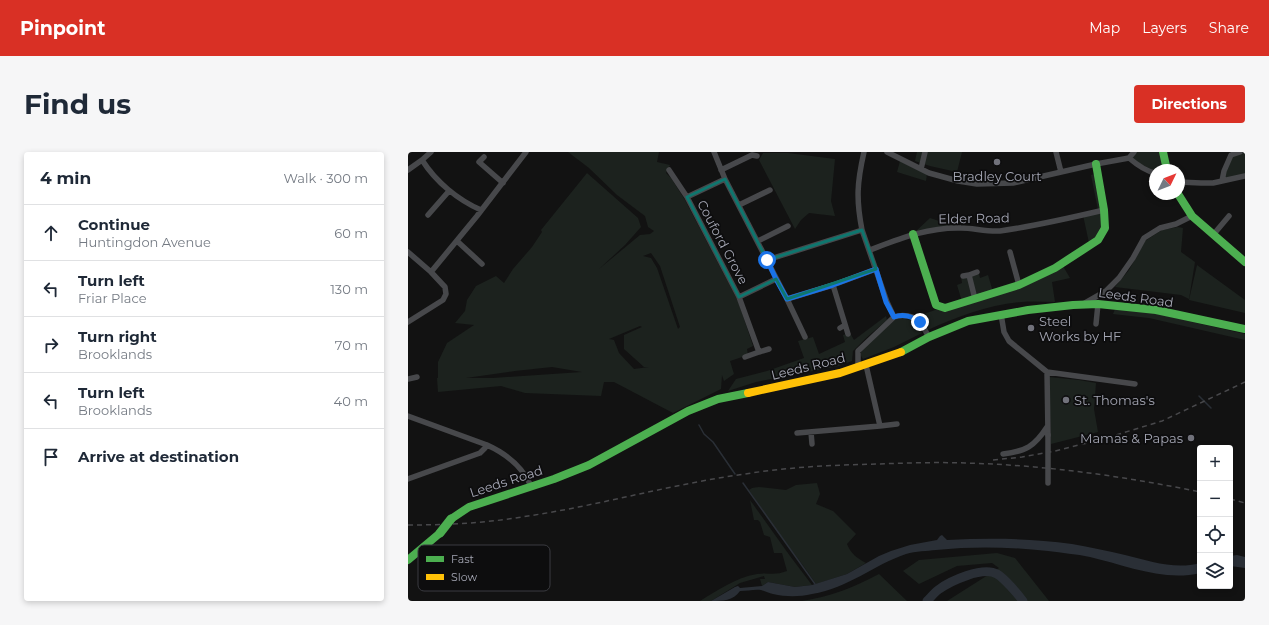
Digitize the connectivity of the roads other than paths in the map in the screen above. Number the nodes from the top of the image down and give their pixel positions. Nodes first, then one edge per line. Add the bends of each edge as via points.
1 (431, 152) edge
2 (526, 152) edge
3 (714, 152) edge
4 (864, 152) edge
5 (887, 152) edge
6 (925, 152) edge
7 (1056, 152) edge
8 (1134, 152) edge
9 (1163, 152) edge
10 (1240, 152) edge
11 (757, 156) dead end
12 (484, 157) dead end
13 (1129, 158) junction
14 (422, 160) junction
15 (1096, 164) junction
16 (1166, 164) edge
17 (921, 169) junction
18 (408, 170) edge
19 (669, 170) dead end
20 (721, 170) junction
21 (1149, 171) edge
22 (1061, 172) junction
23 (1245, 176) edge
24 (725, 179) junction
25 (1222, 181) junction
26 (1185, 182) edge
27 (503, 183) junction
28 (770, 190) dead end
29 (449, 191) junction
30 (687, 197) junction
31 (1182, 200) edge
32 (739, 205) junction
33 (481, 210) junction
34 (1104, 210) junction
35 (428, 215) dead end
36 (1192, 216) junction
37 (1229, 216) dead end
38 (788, 226) dead end
39 (862, 230) junction
40 (913, 234) junction
41 (1213, 235) junction
42 (457, 241) junction
43 (758, 241) junction
44 (870, 250) junction
45 (408, 252) edge
46 (1010, 252) dead end
47 (767, 260) junction
48 (1245, 262) edge
49 (482, 264) dead end
50 (876, 269) junction
51 (431, 272) junction
52 (977, 272) dead end
53 (969, 275) junction
54 (963, 276) dead end
55 (776, 279) junction
56 (833, 285) junction
57 (1019, 285) junction
58 (740, 297) junction
59 (787, 299) junction
60 (975, 299) junction
61 (1084, 304) junction
62 (1098, 304) junction
63 (1000, 314) junction
64 (894, 317) junction
65 (408, 322) edge
66 (1096, 324) dead end
67 (1245, 330) edge
68 (848, 334) dead end
69 (804, 337) dead end
70 (929, 337) junction
71 (769, 349) dead end
72 (759, 352) junction
73 (744, 357) dead end
74 (862, 366) junction
75 (1047, 372) junction
76 (417, 377) dead end
77 (408, 379) edge
78 (1135, 384) dead end
79 (408, 416) edge
80 (897, 424) dead end
81 (880, 426) junction
82 (1047, 427) junction
83 (811, 432) junction
84 (797, 433) dead end
85 (487, 444) junction
86 (812, 444) dead end
87 (1003, 454) dead end
88 (408, 479) edge
89 (1048, 483) dead end
90 (530, 486) junction
91 (425, 545) edge
92 (418, 551) edge
93 (408, 560) edge

1 - 14 street
2 - 27 street
3 - 20 street
4 - 39 street via 858,177 857,203
5 - 17 street
6 - 17 street
7 - 22 street
8 - 13 street
9 - 16 main road
10 - 25 street via 1231,155
11 - 20 street via 752,155
12 - 27 street via 480,162
13 - 15 street
13 - 21 street
14 - 18 street
14 - 29 street via 429,172
15 - 22 street
15 - 34 main road
17 - 22 street via 958,181 989,184 1013,183
19 - 30 street, Couford Grove
20 - 24 street
23 - 25 street
24 - 30 street, Couford Grove
24 - 32 street
25 - 26 street
27 - 33 street
28 - 32 street
29 - 33 street
29 - 35 street
30 - 58 street, Couford Grove
31 - 36 main road
32 - 43 street
33 - 42 street
34 - 40 street, Elder Road via 998,231 961,228
34 - 57 main road via 1105,228 1098,240 1055,268
36 - 41 main road
36 - 61 street via 1160,228 1144,238 1119,278 1106,291
37 - 41 street
38 - 43 street
39 - 44 street
39 - 47 street
40 - 44 street, Elder Road
40 - 60 main road via 936,305 945,308
41 - 48 main road
42 - 49 street
42 - 51 street
43 - 47 street
44 - 50 street
45 - 51 street
46 - 57 street
47 - 55 street
50 - 56 street
50 - 64 street via 886,302
51 - 65 street via 445,287 446,294 443,300
52 - 53 street
53 - 54 street
53 - 60 street
55 - 58 street, Couford Grove
55 - 59 street
56 - 59 street
56 - 68 street via 842,326
57 - 60 main road
58 - 72 street, Couford Grove
59 - 69 street
61 - 62 main road, Leeds Road
61 - 63 main road, Leeds Road
62 - 66 street
62 - 67 main road, Leeds Road via 1156,310
63 - 70 main road, Leeds Road via 968,321
63 - 75 street via 1009,341
64 - 70 street via 905,315 915,318
64 - 74 street via 858,351
70 - 74 main road, Leeds Road via 900,352
71 - 72 street
72 - 73 street
74 - 81 street
74 - 90 main road, Leeds Road via 777,388 718,399 688,411 589,465
75 - 78 street
75 - 82 street
76 - 77 street
79 - 85 street
80 - 81 street
81 - 83 street
82 - 87 street via 1039,440 1030,446 1020,452
82 - 89 street, bridge
83 - 84 street
83 - 86 street
85 - 88 street via 480,453
85 - 90 street via 511,458 526,476
90 - 91 main road, Leeds Road, bridge via 469,507 451,519
92 - 93 main road, Leeds Road, bridge

